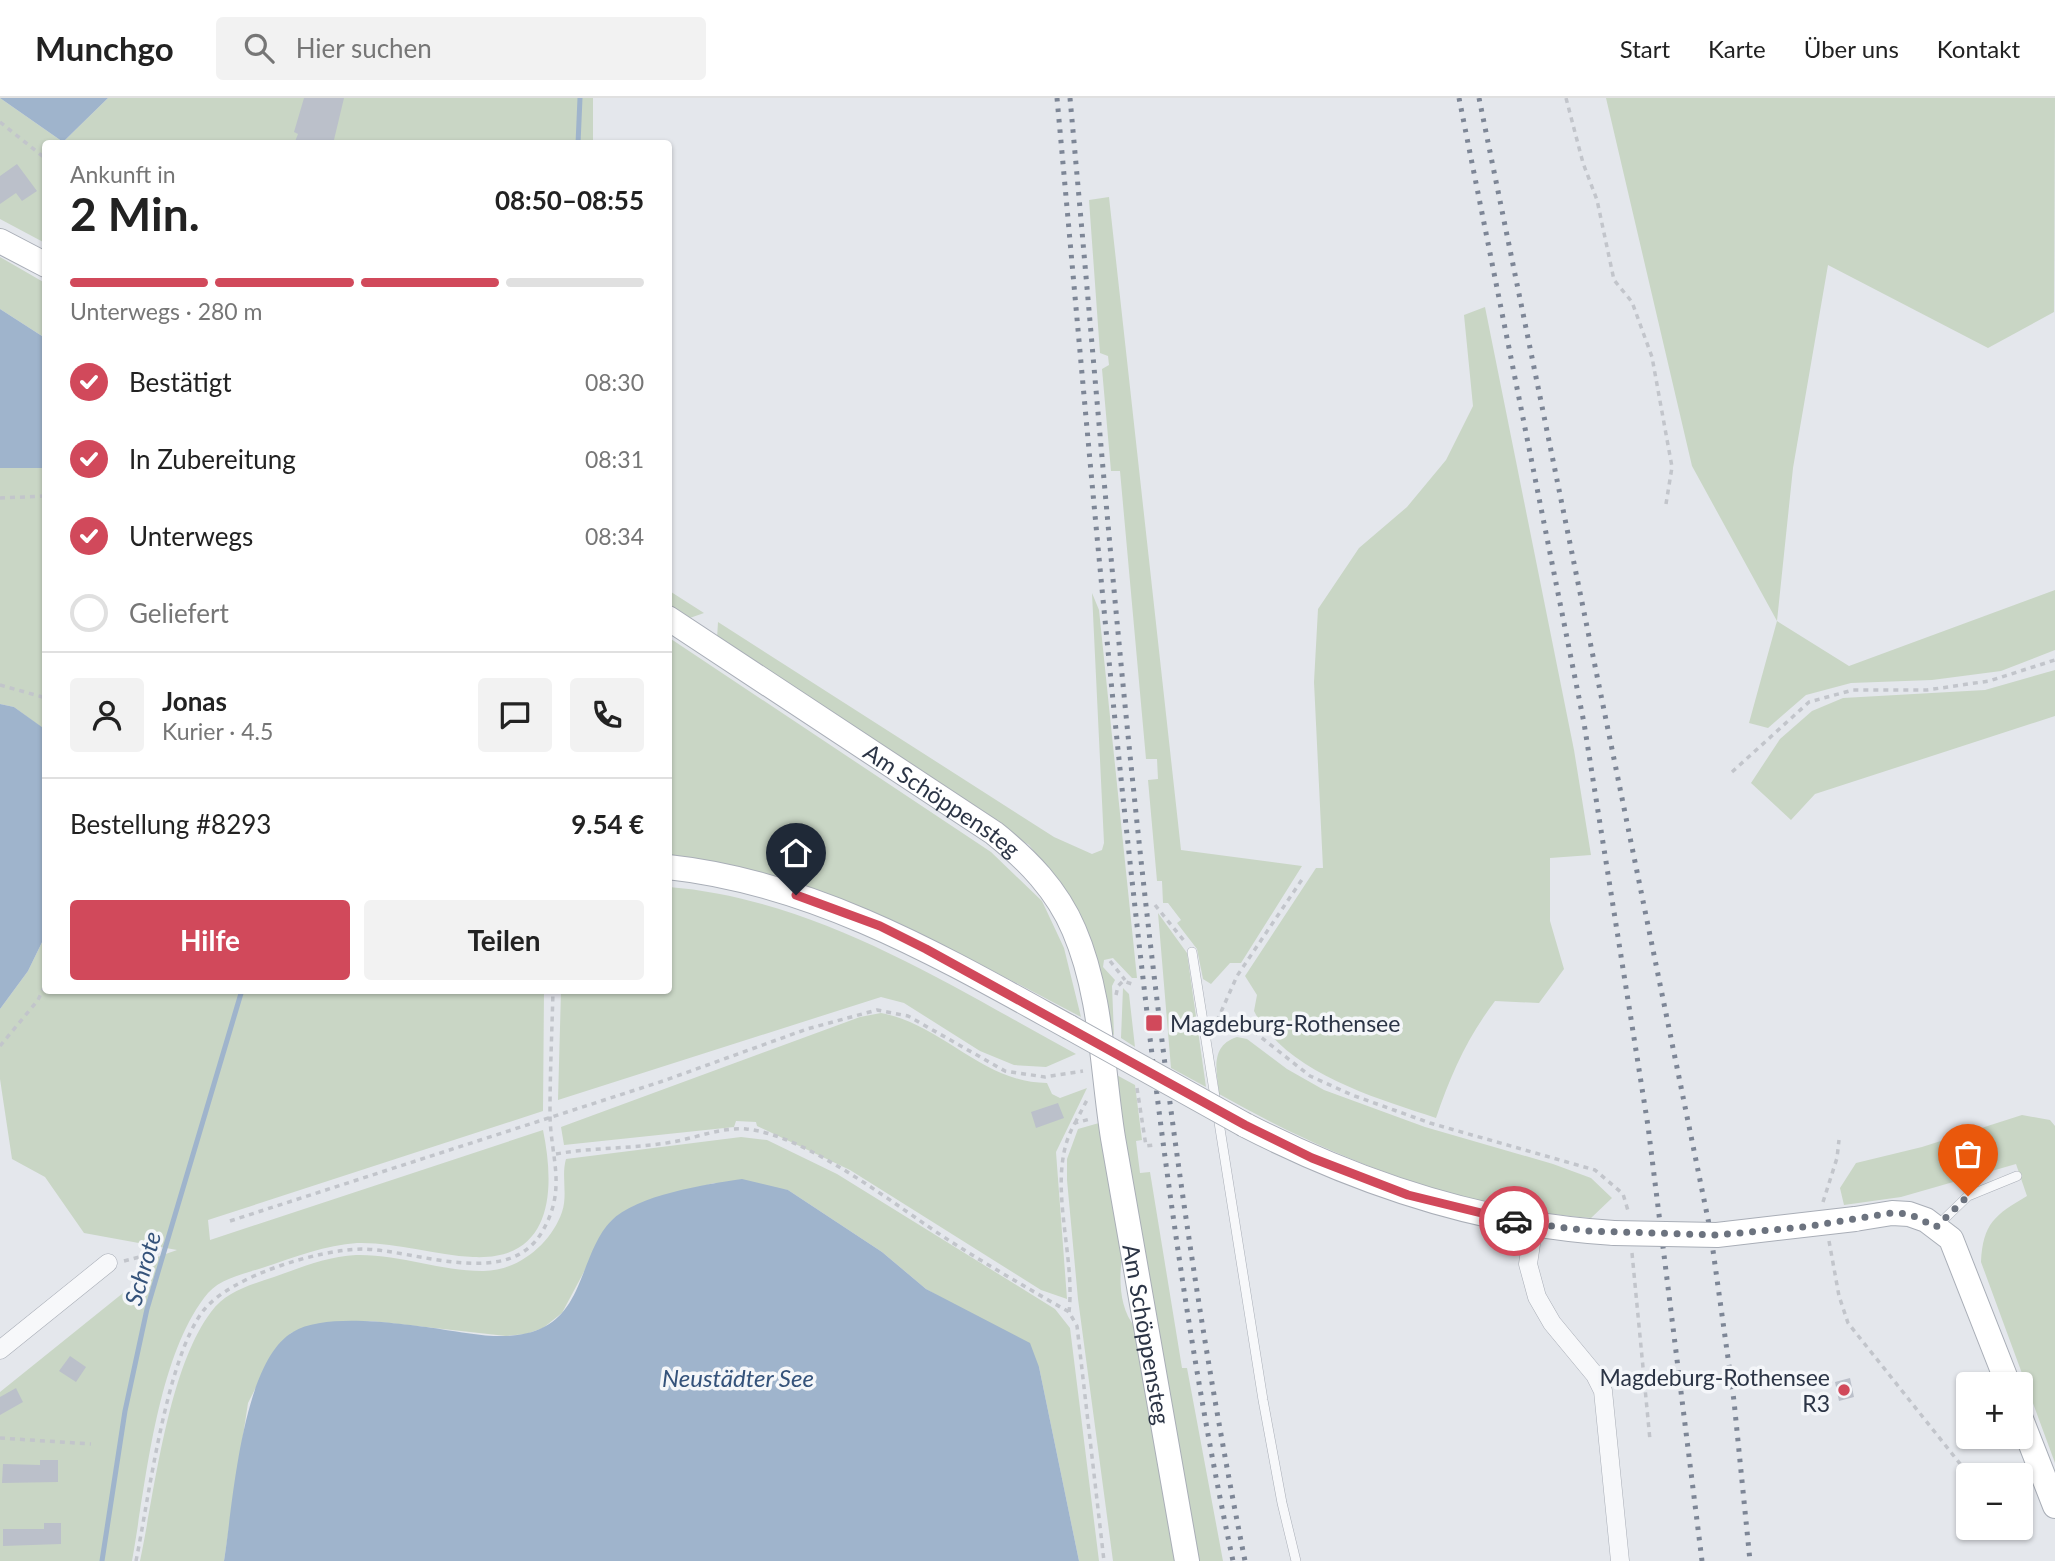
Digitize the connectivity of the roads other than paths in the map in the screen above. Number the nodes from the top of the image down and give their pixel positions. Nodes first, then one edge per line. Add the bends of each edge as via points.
1 (0, 241) edge
2 (42, 263) edge
3 (672, 621) edge
4 (672, 868) edge
5 (1192, 952) road end
6 (2017, 1175) dead end
7 (1534, 1224) junction
8 (1936, 1227) junction
9 (108, 1263) road end
10 (0, 1350) edge
11 (2003, 1372) edge
12 (2033, 1449) edge
13 (2055, 1506) edge
14 (1187, 1561) edge
15 (1296, 1561) edge
16 (1620, 1561) edge

1 - 2 street
3 - 14 street, Am Schöppensteg via 981,824 1028,862 1058,898 1081,947 1095,1002 1110,1117
4 - 7 street, bridge via 754,883 838,909 926,949 1312,1158 1439,1204
5 - 15 lane via 1263,1400
6 - 8 lane via 1968,1196
7 - 8 street, bridge via 1717,1235 1892,1213 1909,1214
7 - 16 street via 1528,1264 1537,1297 1603,1391
8 - 11 street via 1958,1252
9 - 10 street
12 - 13 street

